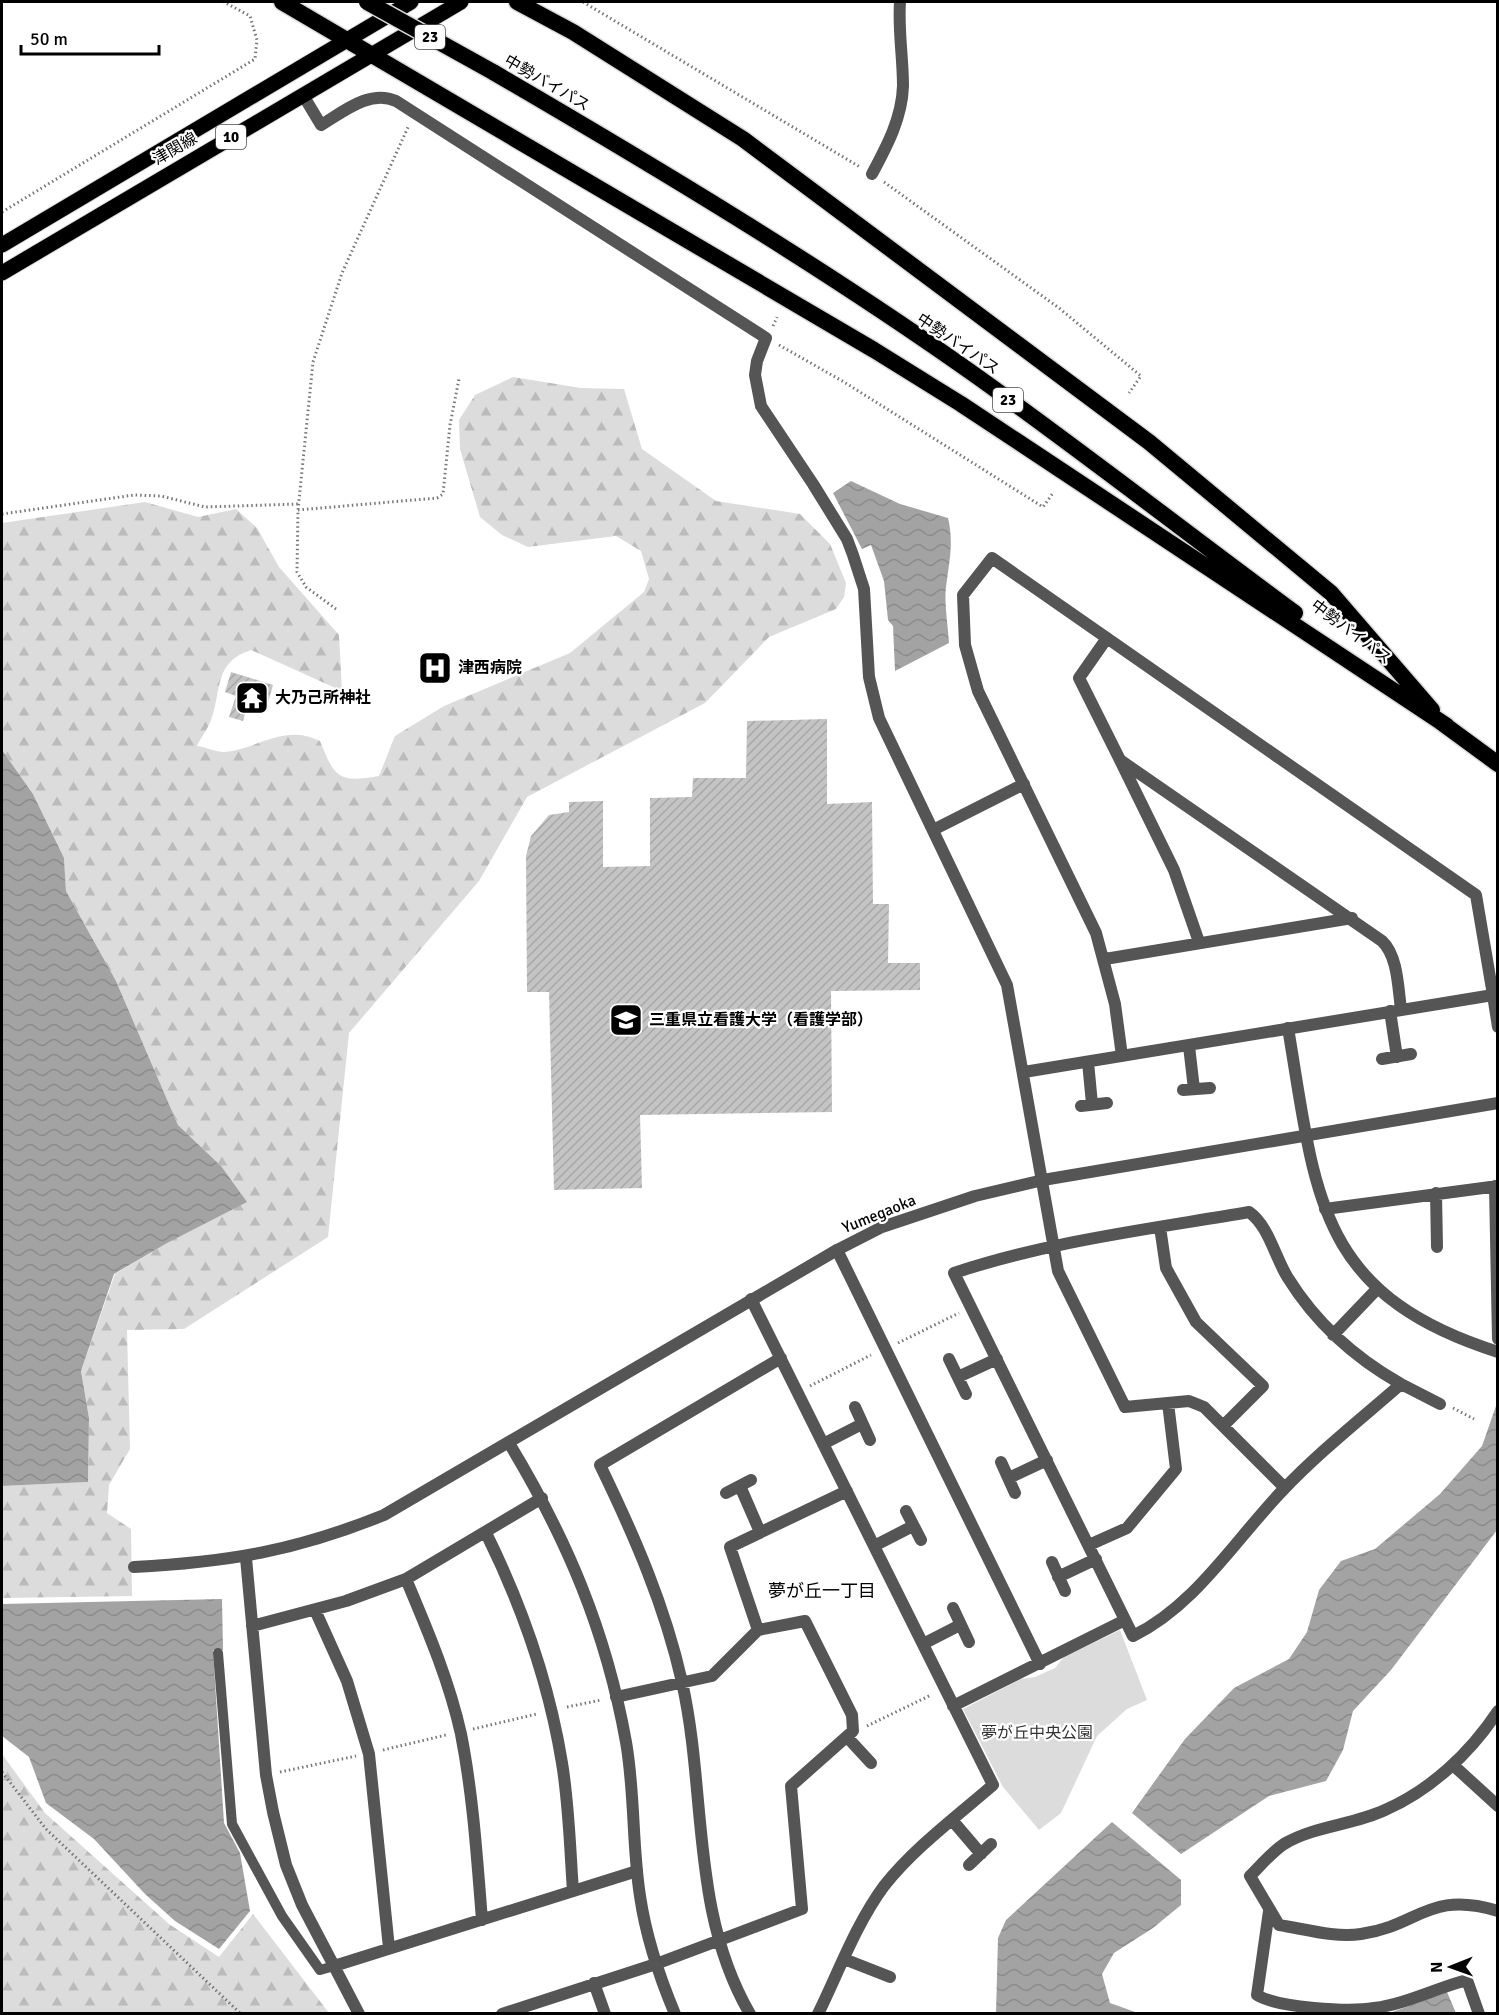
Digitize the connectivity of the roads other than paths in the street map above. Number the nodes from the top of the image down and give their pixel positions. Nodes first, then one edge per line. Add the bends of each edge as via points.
1 (282, 2) edge
2 (367, 2) edge
3 (411, 2) edge
4 (461, 2) edge
5 (517, 2) edge
6 (900, 2) edge
7 (347, 39) junction
8 (373, 55) junction
9 (303, 95) junction
10 (872, 174) road end
11 (2, 245) edge
12 (2, 273) edge
13 (1107, 638) junction
14 (1447, 726) junction
15 (1120, 760) junction
16 (1497, 764) edge
17 (1024, 784) junction
18 (933, 830) junction
19 (1352, 918) junction
20 (1199, 942) junction
21 (1105, 959) junction
22 (1493, 995) junction
23 (1396, 1010) junction
24 (1497, 1027) edge
25 (1288, 1028) junction
26 (1189, 1046) junction
27 (1411, 1054) dead end
28 (1122, 1056) junction
29 (1397, 1057) junction
30 (1382, 1059) dead end
31 (1088, 1062) junction
32 (1024, 1072) junction
33 (1210, 1088) dead end
34 (1107, 1103) dead end
35 (1497, 1103) edge
36 (1307, 1137) junction
37 (1043, 1180) junction
38 (1496, 1186) edge
39 (1436, 1193) junction
40 (1324, 1209) junction
41 (1160, 1227) junction
42 (1054, 1244) junction
43 (1437, 1247) dead end
44 (837, 1250) junction
45 (1377, 1289) junction
46 (751, 1299) junction
47 (1334, 1335) junction
48 (1497, 1339) edge
49 (1497, 1353) edge
50 (781, 1358) junction
51 (950, 1359) dead end
52 (997, 1359) junction
53 (958, 1377) junction
54 (1401, 1384) junction
55 (966, 1394) dead end
56 (1168, 1403) junction
57 (1440, 1404) road end
58 (855, 1407) dead end
59 (862, 1424) junction
60 (1224, 1425) junction
61 (870, 1440) dead end
62 (509, 1443) junction
63 (823, 1444) junction
64 (1047, 1460) junction
65 (1001, 1462) dead end
66 (1009, 1479) junction
67 (1285, 1488) junction
68 (847, 1491) junction
69 (726, 1492) dead end
70 (1015, 1493) dead end
71 (542, 1498) junction
72 (906, 1511) dead end
73 (914, 1526) junction
74 (760, 1532) junction
75 (486, 1533) junction
76 (921, 1540) dead end
77 (1089, 1545) junction
78 (874, 1546) junction
79 (246, 1558) junction
80 (1096, 1559) junction
81 (1052, 1562) dead end
82 (134, 1567) dead end
83 (1058, 1576) junction
84 (406, 1579) junction
85 (1065, 1591) dead end
86 (953, 1608) dead end
87 (315, 1610) junction
88 (1125, 1620) junction
89 (960, 1625) junction
90 (252, 1626) junction
91 (758, 1630) junction
92 (969, 1642) dead end
93 (922, 1644) junction
94 (218, 1653) dead end
95 (1040, 1664) junction
96 (682, 1682) junction
97 (616, 1697) junction
98 (953, 1706) junction
99 (1497, 1711) edge
100 (850, 1732) junction
101 (871, 1763) dead end
102 (1453, 1765) junction
103 (1497, 1806) edge
104 (952, 1820) junction
105 (991, 1844) dead end
106 (981, 1854) junction
107 (969, 1866) dead end
108 (637, 1871) junction
109 (573, 1891) junction
110 (1269, 1911) junction
111 (1497, 1911) edge
112 (482, 1920) junction
113 (719, 1939) junction
114 (389, 1948) junction
115 (844, 1959) junction
116 (656, 1964) junction
117 (334, 1966) junction
118 (890, 1977) dead end
119 (594, 1983) junction
120 (359, 2013) edge
121 (502, 2013) edge
122 (605, 2013) edge
123 (675, 2013) edge
124 (750, 2013) edge
125 (818, 2013) edge
126 (1479, 2013) edge

1 - 7 highway
2 - 14 highway, 中勢バイパス / 23, bridge via 595,132 974,375
3 - 7 main road, 津関線 / 10
4 - 8 main road, 津関線 / 10
5 - 14 highway via 573,32 743,139 1149,442 1331,593
6 - 10 street via 900,111
7 - 8 highway
7 - 11 main road, 津関線 / 10
8 - 9 main road, 津関線 / 10
8 - 14 highway via 961,404
9 - 12 main road, 津関線 / 10
9 - 18 street via 321,125 368,99 386,96 766,338 755,375 761,406 847,539 864,589 873,701 885,735
13 - 15 street via 1079,678
13 - 17 street via 992,558 963,595 965,645 978,691
13 - 22 street via 1476,895
14 - 16 highway, 中勢バイパス / 23
15 - 19 street
15 - 20 street via 1174,870
17 - 18 street
17 - 21 street via 1088,912
18 - 32 street via 1007,986
19 - 20 street
19 - 23 street via 1389,947
20 - 21 street
21 - 28 street
22 - 23 street
22 - 24 street
23 - 25 street
23 - 29 street
25 - 26 street
25 - 36 street
26 - 28 street
26 - 33 street via 1189,1090
27 - 29 street
28 - 31 street
29 - 30 street
31 - 32 street
31 - 34 street via 1087,1105
32 - 37 street
35 - 36 street, Yumegaoka
36 - 37 street, Yumegaoka
36 - 40 street
37 - 42 street
37 - 44 street, Yumegaoka via 975,1196 882,1227
38 - 39 street
38 - 48 street
39 - 40 street
39 - 43 street
40 - 45 street via 1344,1248
41 - 42 street
41 - 47 street via 1249,1212 1259,1219 1287,1278
41 - 60 street via 1166,1268 1196,1322 1263,1386
42 - 52 street via 954,1273
42 - 56 street via 1058,1271 1125,1407
44 - 46 street, Yumegaoka
44 - 95 street
45 - 47 street
45 - 49 street via 1403,1311 1434,1329
46 - 50 street
46 - 62 street, Yumegaoka
47 - 54 street via 1365,1362
50 - 63 street
50 - 96 street via 600,1465 650,1576
51 - 53 street
52 - 53 street
52 - 64 street
53 - 55 street
54 - 57 street
54 - 67 street
56 - 60 street via 1189,1401 1204,1407
56 - 77 street via 1176,1469 1126,1528
58 - 59 street
59 - 61 street
59 - 63 street
60 - 67 street
62 - 71 street
62 - 79 street, Yumegaoka via 384,1515 301,1545
63 - 68 street
64 - 66 street
64 - 77 street
65 - 66 street
66 - 70 street
67 - 88 street via 1182,1605 1156,1625 1133,1636
68 - 74 street
68 - 78 street
69 - 74 street via 746,1483
71 - 75 street
71 - 97 street via 592,1611
72 - 73 street
73 - 76 street
73 - 78 street
74 - 91 street via 730,1547
75 - 84 street
75 - 109 street via 520,1609 552,1710 562,1765
77 - 80 street
78 - 93 street
79 - 82 street, Yumegaoka
79 - 90 street
80 - 83 street
80 - 88 street
81 - 83 street
83 - 85 street
84 - 87 street
84 - 112 street via 446,1679 460,1732
86 - 89 street
87 - 90 street
87 - 114 street via 347,1681 369,1754
88 - 95 street
89 - 92 street
89 - 93 street
90 - 117 street via 266,1775 286,1864
91 - 96 street via 712,1676
91 - 100 street via 805,1621 852,1715
93 - 98 street
94 - 117 lane via 232,1824 264,1887 308,1954 320,1970
95 - 98 street
96 - 97 street
96 - 113 street via 698,1785 705,1884
97 - 108 street via 631,1773
98 - 104 street via 993,1785
99 - 102 street via 1484,1732
100 - 101 street
100 - 113 street via 791,1786 801,1909
102 - 103 street
102 - 110 street via 1421,1791 1386,1810 1300,1836 1283,1845 1250,1875
104 - 106 street
104 - 115 street via 885,1885 867,1911
105 - 106 street
106 - 107 street
108 - 109 street
108 - 116 street
109 - 112 street
110 - 111 street via 1279,1925 1359,1935 1436,1906 1470,1904
110 - 126 street via 1257,1995 1268,2002 1373,2008 1467,1980
112 - 114 street
113 - 116 street
113 - 124 street
114 - 117 street
115 - 118 street
115 - 125 street
116 - 119 street
116 - 123 street
117 - 120 street
119 - 121 street
119 - 122 street

